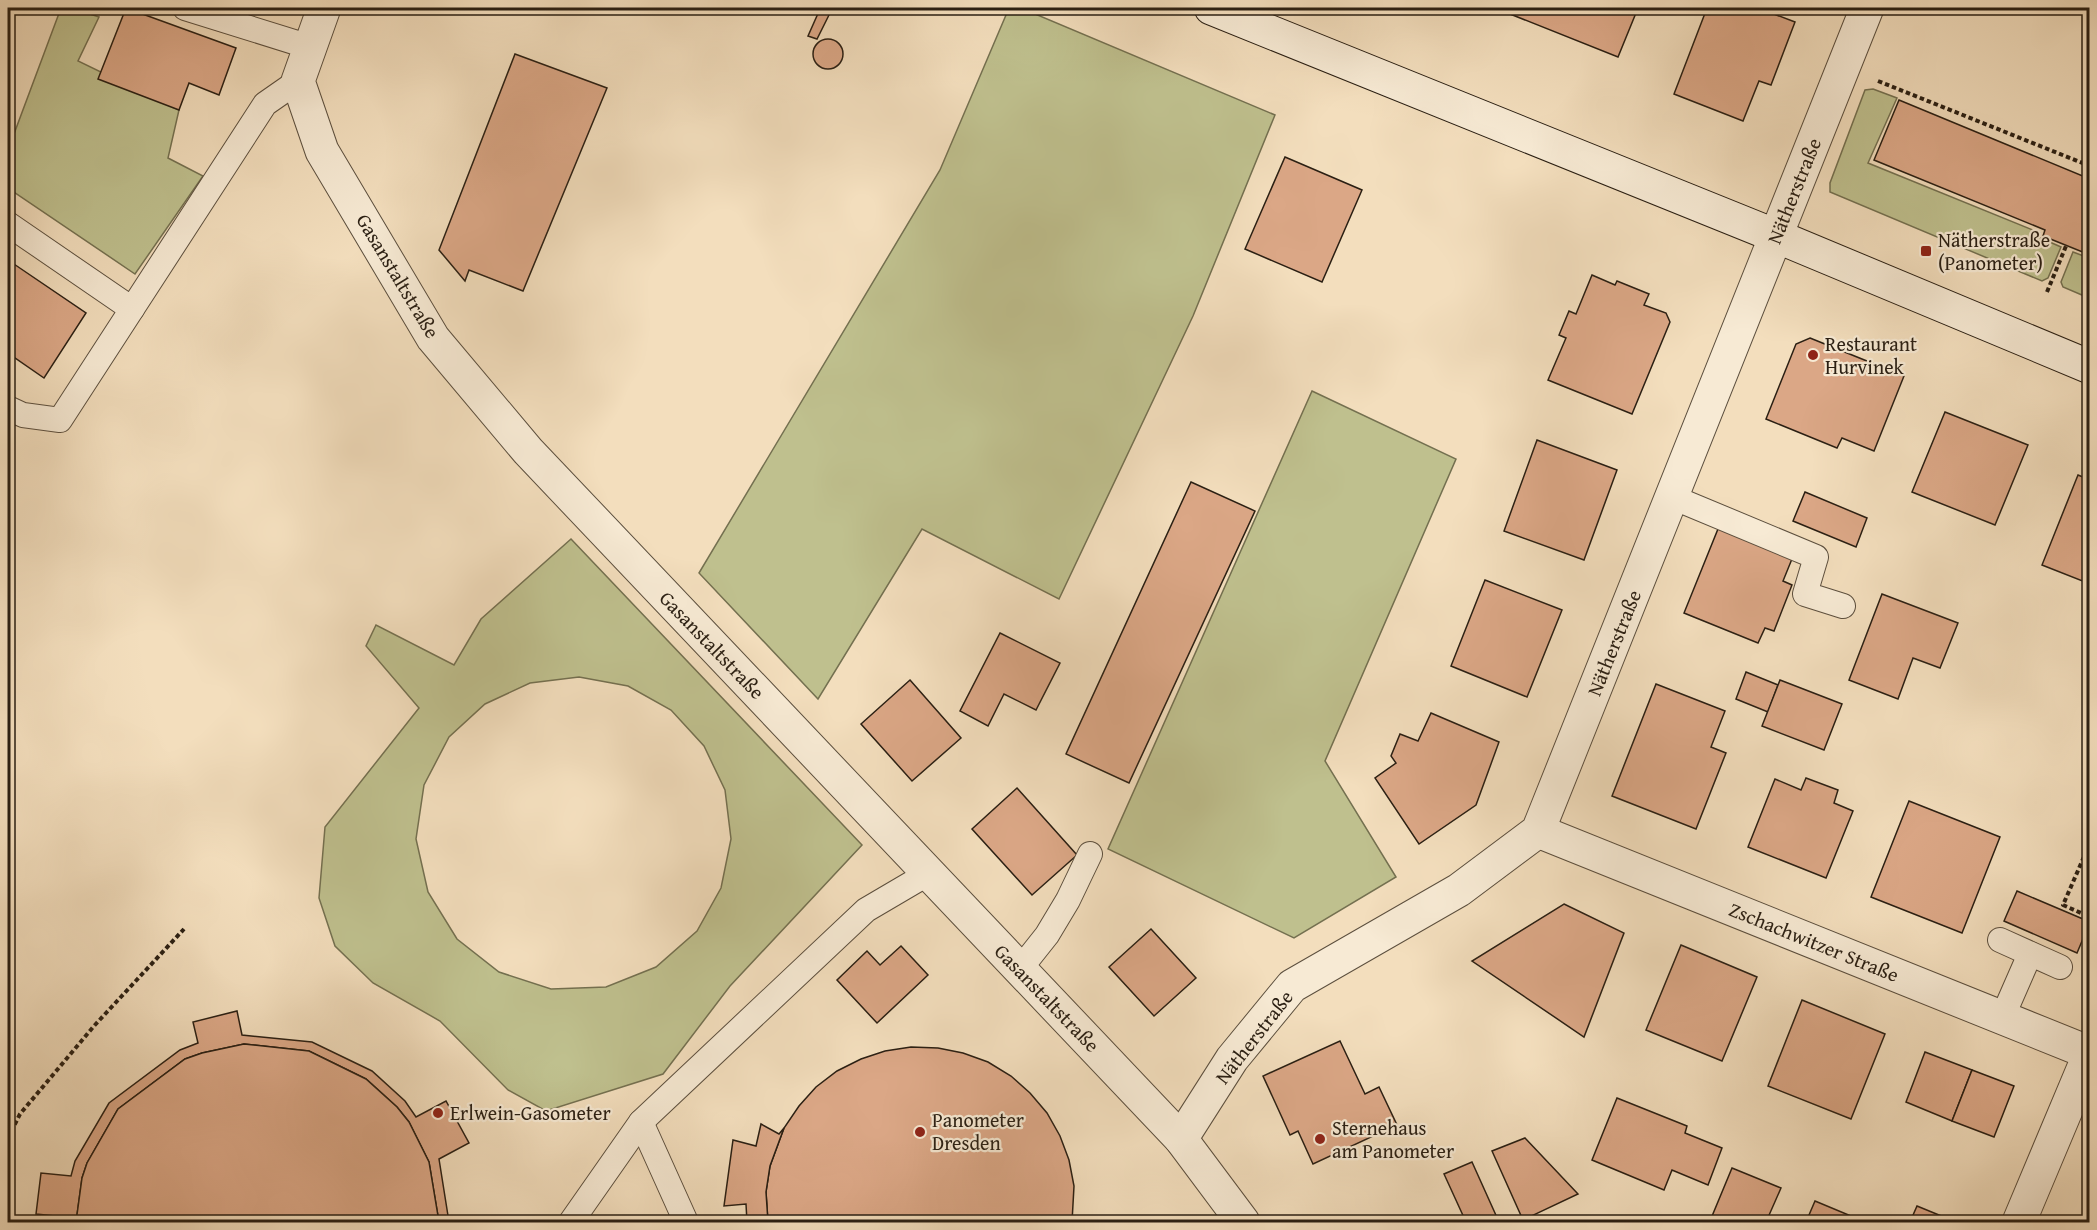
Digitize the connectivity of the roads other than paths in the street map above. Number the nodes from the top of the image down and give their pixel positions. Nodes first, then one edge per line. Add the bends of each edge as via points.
1 (185, 8) edge
2 (324, 8) edge
3 (1211, 8) edge
4 (1867, 8) edge
5 (310, 48) junction
6 (298, 81) junction
7 (8, 224) edge
8 (1776, 236) junction
9 (132, 309) junction
10 (2090, 367) edge
11 (8, 408) edge
12 (1672, 496) junction
13 (1844, 606) dead end
14 (1539, 831) junction
15 (1089, 854) dead end
16 (929, 873) junction
17 (2000, 940) dead end
18 (2030, 954) junction
19 (2060, 967) dead end
20 (1020, 969) junction
21 (2001, 1018) junction
22 (2090, 1053) edge
23 (641, 1122) junction
24 (1181, 1140) junction
25 (571, 1222) edge
26 (686, 1222) edge
27 (1243, 1222) edge
28 (2019, 1222) edge

1 - 5 lane
2 - 5 street
3 - 8 street
4 - 8 street, Nätherstraße
5 - 6 street
6 - 9 lane via 265,104
6 - 16 street, Gasanstaltstraße via 322,151 433,338 528,451
7 - 9 lane
8 - 10 street
8 - 12 street, Nätherstraße
9 - 11 lane via 60,420 23,415
12 - 13 lane via 1816,557 1805,594
12 - 14 street, Nätherstraße
14 - 21 street, Zschachwitzer Straße
14 - 24 street, Nätherstraße via 1459,890 1292,986 1232,1059
15 - 20 lane via 1047,935
16 - 20 street, Gasanstaltstraße
16 - 23 lane via 866,910
17 - 18 lane
18 - 19 lane
18 - 21 lane
20 - 24 street, Gasanstaltstraße
21 - 22 street, Zschachwitzer Straße
22 - 28 street
23 - 25 lane
23 - 26 lane
24 - 27 street, Gasanstaltstraße

